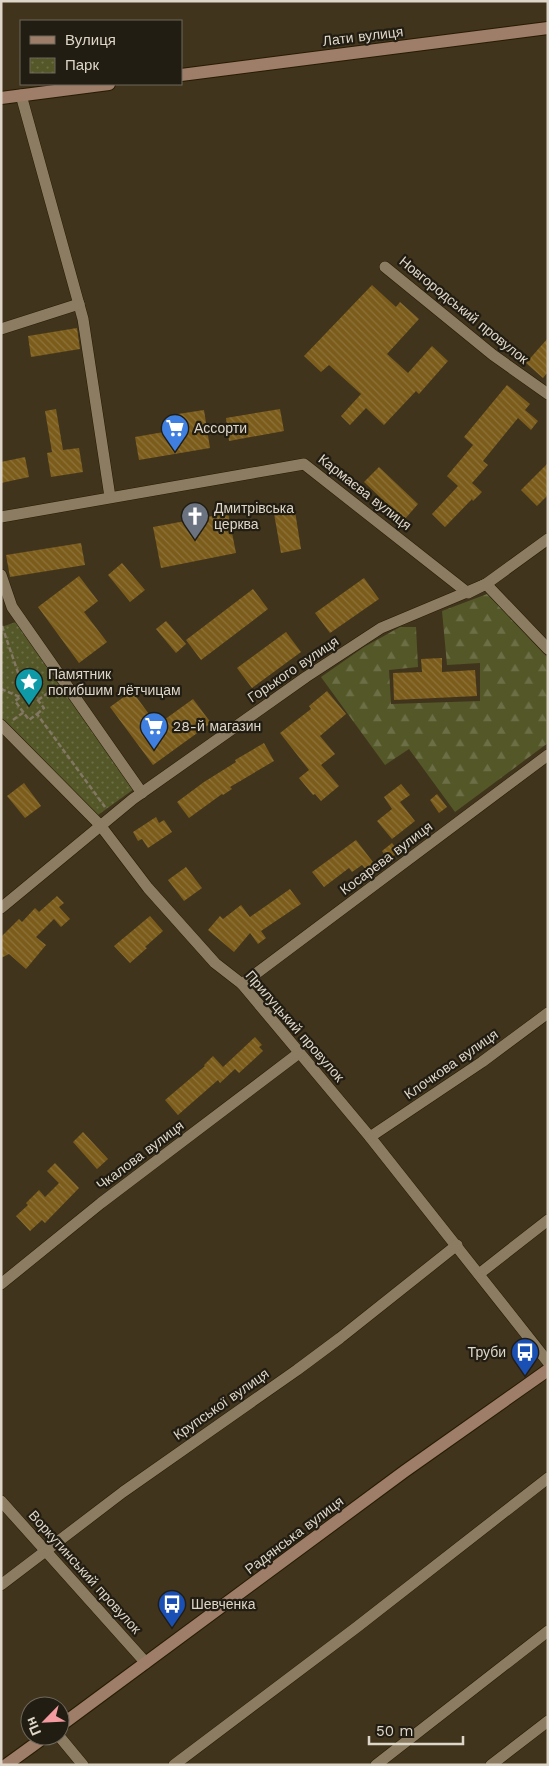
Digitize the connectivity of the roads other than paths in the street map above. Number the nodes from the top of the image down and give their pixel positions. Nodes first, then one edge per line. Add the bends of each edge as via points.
1 (548, 28) edge
2 (182, 75) edge
3 (102, 85) edge
4 (21, 95) junction
5 (1, 98) edge
6 (386, 267) dead end
7 (79, 304) junction
8 (1, 329) edge
9 (548, 394) edge
10 (110, 497) junction
11 (1, 517) edge
12 (548, 540) edge
13 (1, 575) edge
14 (486, 584) junction
15 (468, 593) junction
16 (548, 649) edge
17 (1, 725) edge
18 (548, 755) edge
19 (142, 793) junction
20 (100, 825) junction
21 (1, 908) edge
22 (242, 984) junction
23 (548, 1013) edge
24 (299, 1053) junction
25 (370, 1137) junction
26 (548, 1220) edge
27 (457, 1246) junction
28 (479, 1274) junction
29 (1, 1284) edge
30 (548, 1362) edge
31 (548, 1370) edge
32 (548, 1478) edge
33 (1, 1500) edge
34 (46, 1551) junction
35 (1, 1585) edge
36 (548, 1630) edge
37 (146, 1663) junction
38 (70, 1719) edge
39 (548, 1721) edge
40 (32, 1746) edge
41 (67, 1746) edge
42 (6, 1765) edge
43 (83, 1765) edge
44 (174, 1765) edge
45 (376, 1765) edge
46 (490, 1765) edge

1 - 2 main road, Лати вулиця
3 - 4 main road
4 - 5 main road
4 - 7 street
6 - 9 street, Новгородський провулок via 493,356
7 - 8 street
7 - 10 street
10 - 11 street, Кармаєва вулиця
10 - 15 street, Кармаєва вулиця via 304,464
12 - 14 street, Горького вулиця
13 - 19 street via 12,607
14 - 15 street, Горького вулиця
14 - 16 street
15 - 19 street, Горького вулиця via 381,628
17 - 20 street, Прилуцький провулок
18 - 22 street, Косарева вулиця
19 - 20 street, Горького вулиця
20 - 21 street, Горького вулиця
20 - 22 street, Прилуцький провулок via 160,901 215,963
22 - 24 street, Прилуцький провулок
23 - 25 street, Клочкова вулиця
24 - 25 street, Прилуцький провулок
24 - 29 street, Чкалова вулиця via 101,1203
25 - 27 street, Прилуцький провулок
26 - 28 street
27 - 28 street, Прилуцький провулок
27 - 34 street, Крупської вулиця via 340,1338 123,1492
28 - 30 street, Прилуцький провулок
31 - 37 main road, Радянська вулиця
32 - 44 street
33 - 34 street, Воркутинський провулок
34 - 35 street, Крупської вулиця
34 - 37 street, Воркутинський провулок
36 - 45 street
37 - 38 main road, Радянська вулиця
39 - 46 street
40 - 42 main road
41 - 43 street

